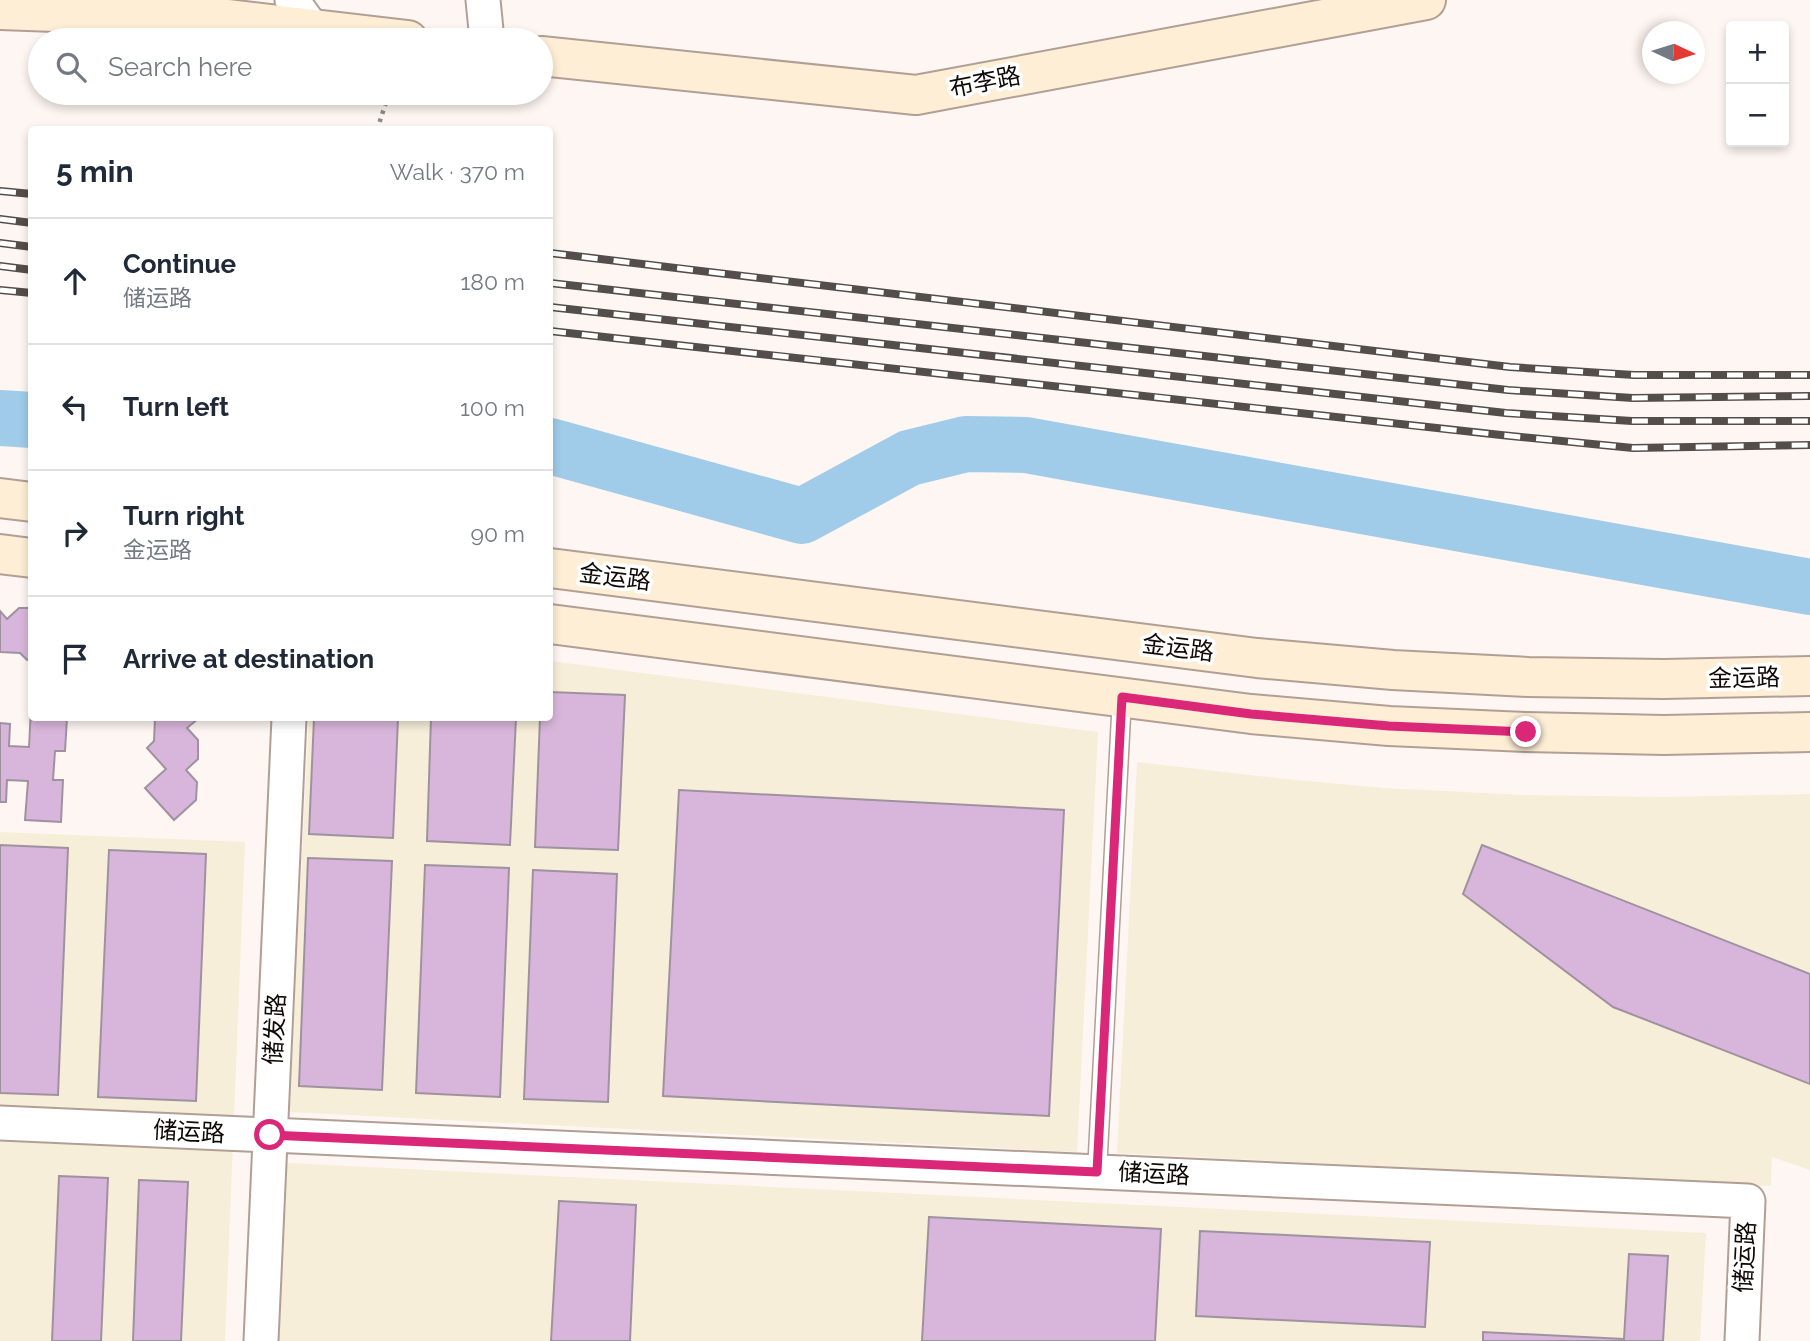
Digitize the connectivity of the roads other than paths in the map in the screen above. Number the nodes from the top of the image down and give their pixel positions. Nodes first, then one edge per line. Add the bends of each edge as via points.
1 (483, 0) edge
2 (1426, 0) edge
3 (0, 10) edge
4 (302, 14) edge
5 (359, 28) edge
6 (486, 28) edge
7 (553, 57) edge
8 (0, 498) edge
9 (28, 502) edge
10 (0, 554) edge
11 (28, 558) edge
12 (553, 568) edge
13 (553, 624) edge
14 (1810, 676) edge
15 (1122, 697) junction
16 (289, 721) edge
17 (1810, 732) edge
18 (0, 1123) edge
19 (270, 1135) junction
20 (1097, 1172) junction
21 (261, 1341) edge
22 (1742, 1341) edge

1 - 6 street
2 - 7 main road, 布李路 via 916,95
3 - 4 main road via 219,18
4 - 5 main road
8 - 9 main road
10 - 11 main road
12 - 14 main road, 金运路 via 1366,668 1528,677
13 - 15 main road
15 - 17 main road via 1389,726 1664,735
15 - 20 lane
16 - 19 street, 储发路
18 - 19 street, 储运路
19 - 20 street, 储运路
19 - 21 street, 储发路
20 - 22 street, 储运路 via 1748,1201

